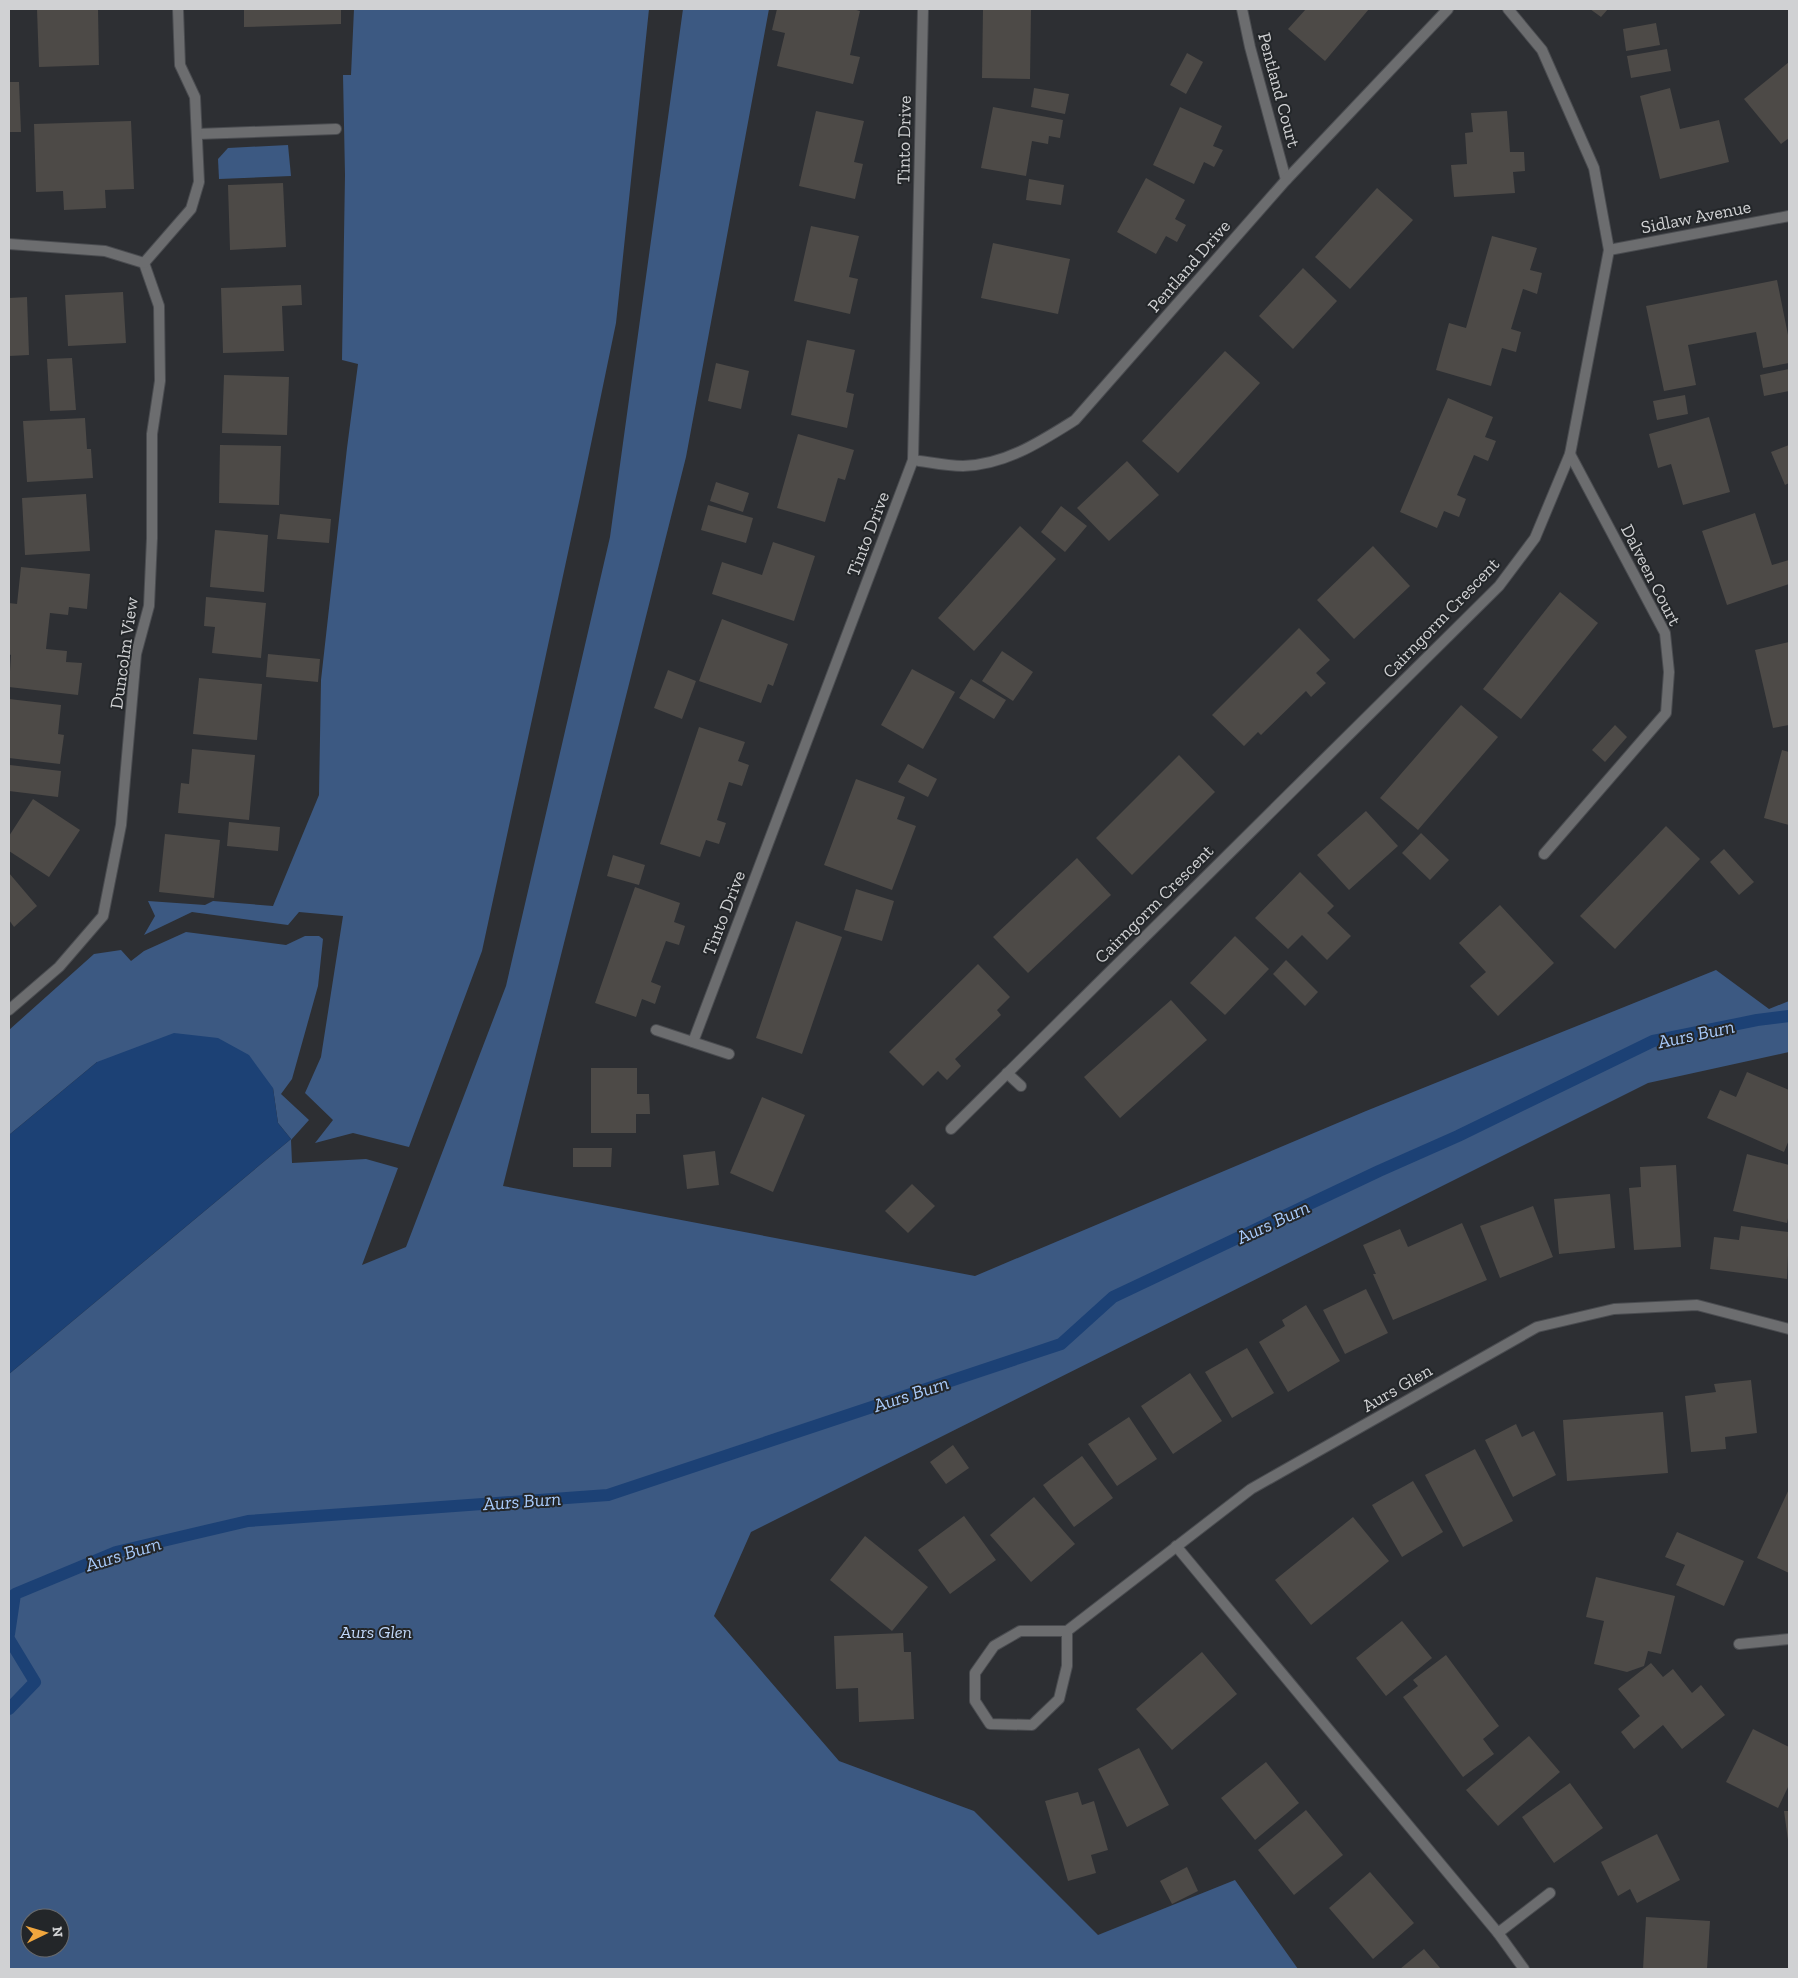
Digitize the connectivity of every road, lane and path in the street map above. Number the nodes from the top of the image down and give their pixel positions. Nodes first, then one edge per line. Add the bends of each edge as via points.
1 (178, 9) edge
2 (923, 9) edge
3 (1242, 9) edge
4 (1448, 9) edge
5 (1508, 9) edge
6 (336, 128) dead end
7 (197, 134) junction
8 (1286, 180) junction
9 (1789, 216) edge
10 (9, 244) edge
11 (1609, 250) junction
12 (144, 263) junction
13 (1570, 454) junction
14 (913, 460) junction
15 (1544, 854) dead end
16 (9, 1010) edge
17 (656, 1030) dead end
18 (692, 1042) junction
19 (729, 1054) dead end
20 (1007, 1073) junction
21 (1021, 1086) dead end
22 (951, 1129) dead end
23 (1789, 1329) edge
24 (1176, 1546) junction
25 (1067, 1631) junction
26 (1789, 1638) edge
27 (1739, 1644) dead end
28 (1550, 1893) dead end
29 (1498, 1933) junction
30 (1524, 1969) edge

1 - 7 street via 180,65 196,97
2 - 14 street, Tinto Drive
3 - 8 street, Pentland Court
4 - 8 street, Pentland Drive
5 - 11 street, Cairngorm Crescent via 1542,50 1594,168
6 - 7 street
7 - 12 street via 199,182 192,209
8 - 14 street, Pentland Drive via 1075,420 1032,447 994,461 962,466
9 - 11 street, Sidlaw Avenue
10 - 12 street via 104,251
11 - 13 street, Cairngorm Crescent
12 - 16 street, Duncolm View via 159,306 160,381 152,434 149,606 136,654 121,825 103,916 59,967
13 - 15 street, Dalveen Court via 1665,633 1669,672 1666,713
13 - 20 street, Cairngorm Crescent via 1535,538 1499,586
14 - 18 street, Tinto Drive
17 - 18 street
18 - 19 street
20 - 21 street
20 - 22 street, Cairngorm Crescent
23 - 24 street, Aurs Glen via 1697,1305 1614,1309 1536,1327 1251,1489
24 - 25 street, Aurs Glen
24 - 29 street
25 - 25 street via 1068,1666 1059,1699 1032,1725 990,1724 975,1701 975,1673 994,1646 1020,1632
26 - 27 street
28 - 29 street
29 - 30 street

